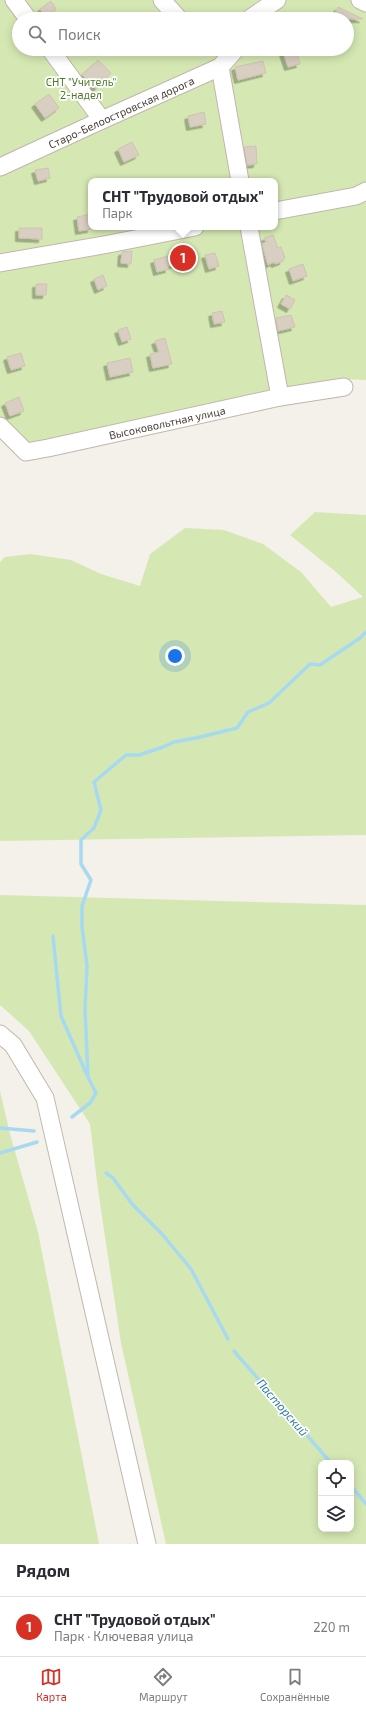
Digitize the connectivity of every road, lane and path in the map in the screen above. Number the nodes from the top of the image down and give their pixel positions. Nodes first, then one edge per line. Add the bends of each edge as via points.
1 (14, 0) edge
2 (162, 0) edge
3 (278, 0) edge
4 (360, 0) edge
5 (366, 3) edge
6 (23, 12) edge
7 (173, 12) edge
8 (260, 12) edge
9 (269, 12) edge
10 (55, 56) edge
11 (230, 56) edge
12 (220, 67) junction
13 (102, 120) junction
14 (1, 165) edge
15 (239, 178) edge
16 (366, 191) edge
17 (278, 210) edge
18 (180, 230) edge
19 (249, 230) edge
20 (0, 263) edge
21 (344, 387) dead end
22 (280, 397) junction
23 (0, 426) edge
24 (0, 1034) edge
25 (147, 1544) edge

1 - 6 street
2 - 7 street
3 - 8 street
3 - 9 street
4 - 5 street
10 - 13 street
11 - 12 street, Старо-Белоостровская дорога
12 - 13 street, Старо-Белоостровская дорога
12 - 15 street
13 - 14 street, Старо-Белоостровская дорога
16 - 17 street via 356,196
18 - 20 street
19 - 22 street
21 - 22 street, Высоковольтная улица
22 - 23 street, Высоковольтная улица via 26,452
24 - 25 street via 13,1045 45,1098

